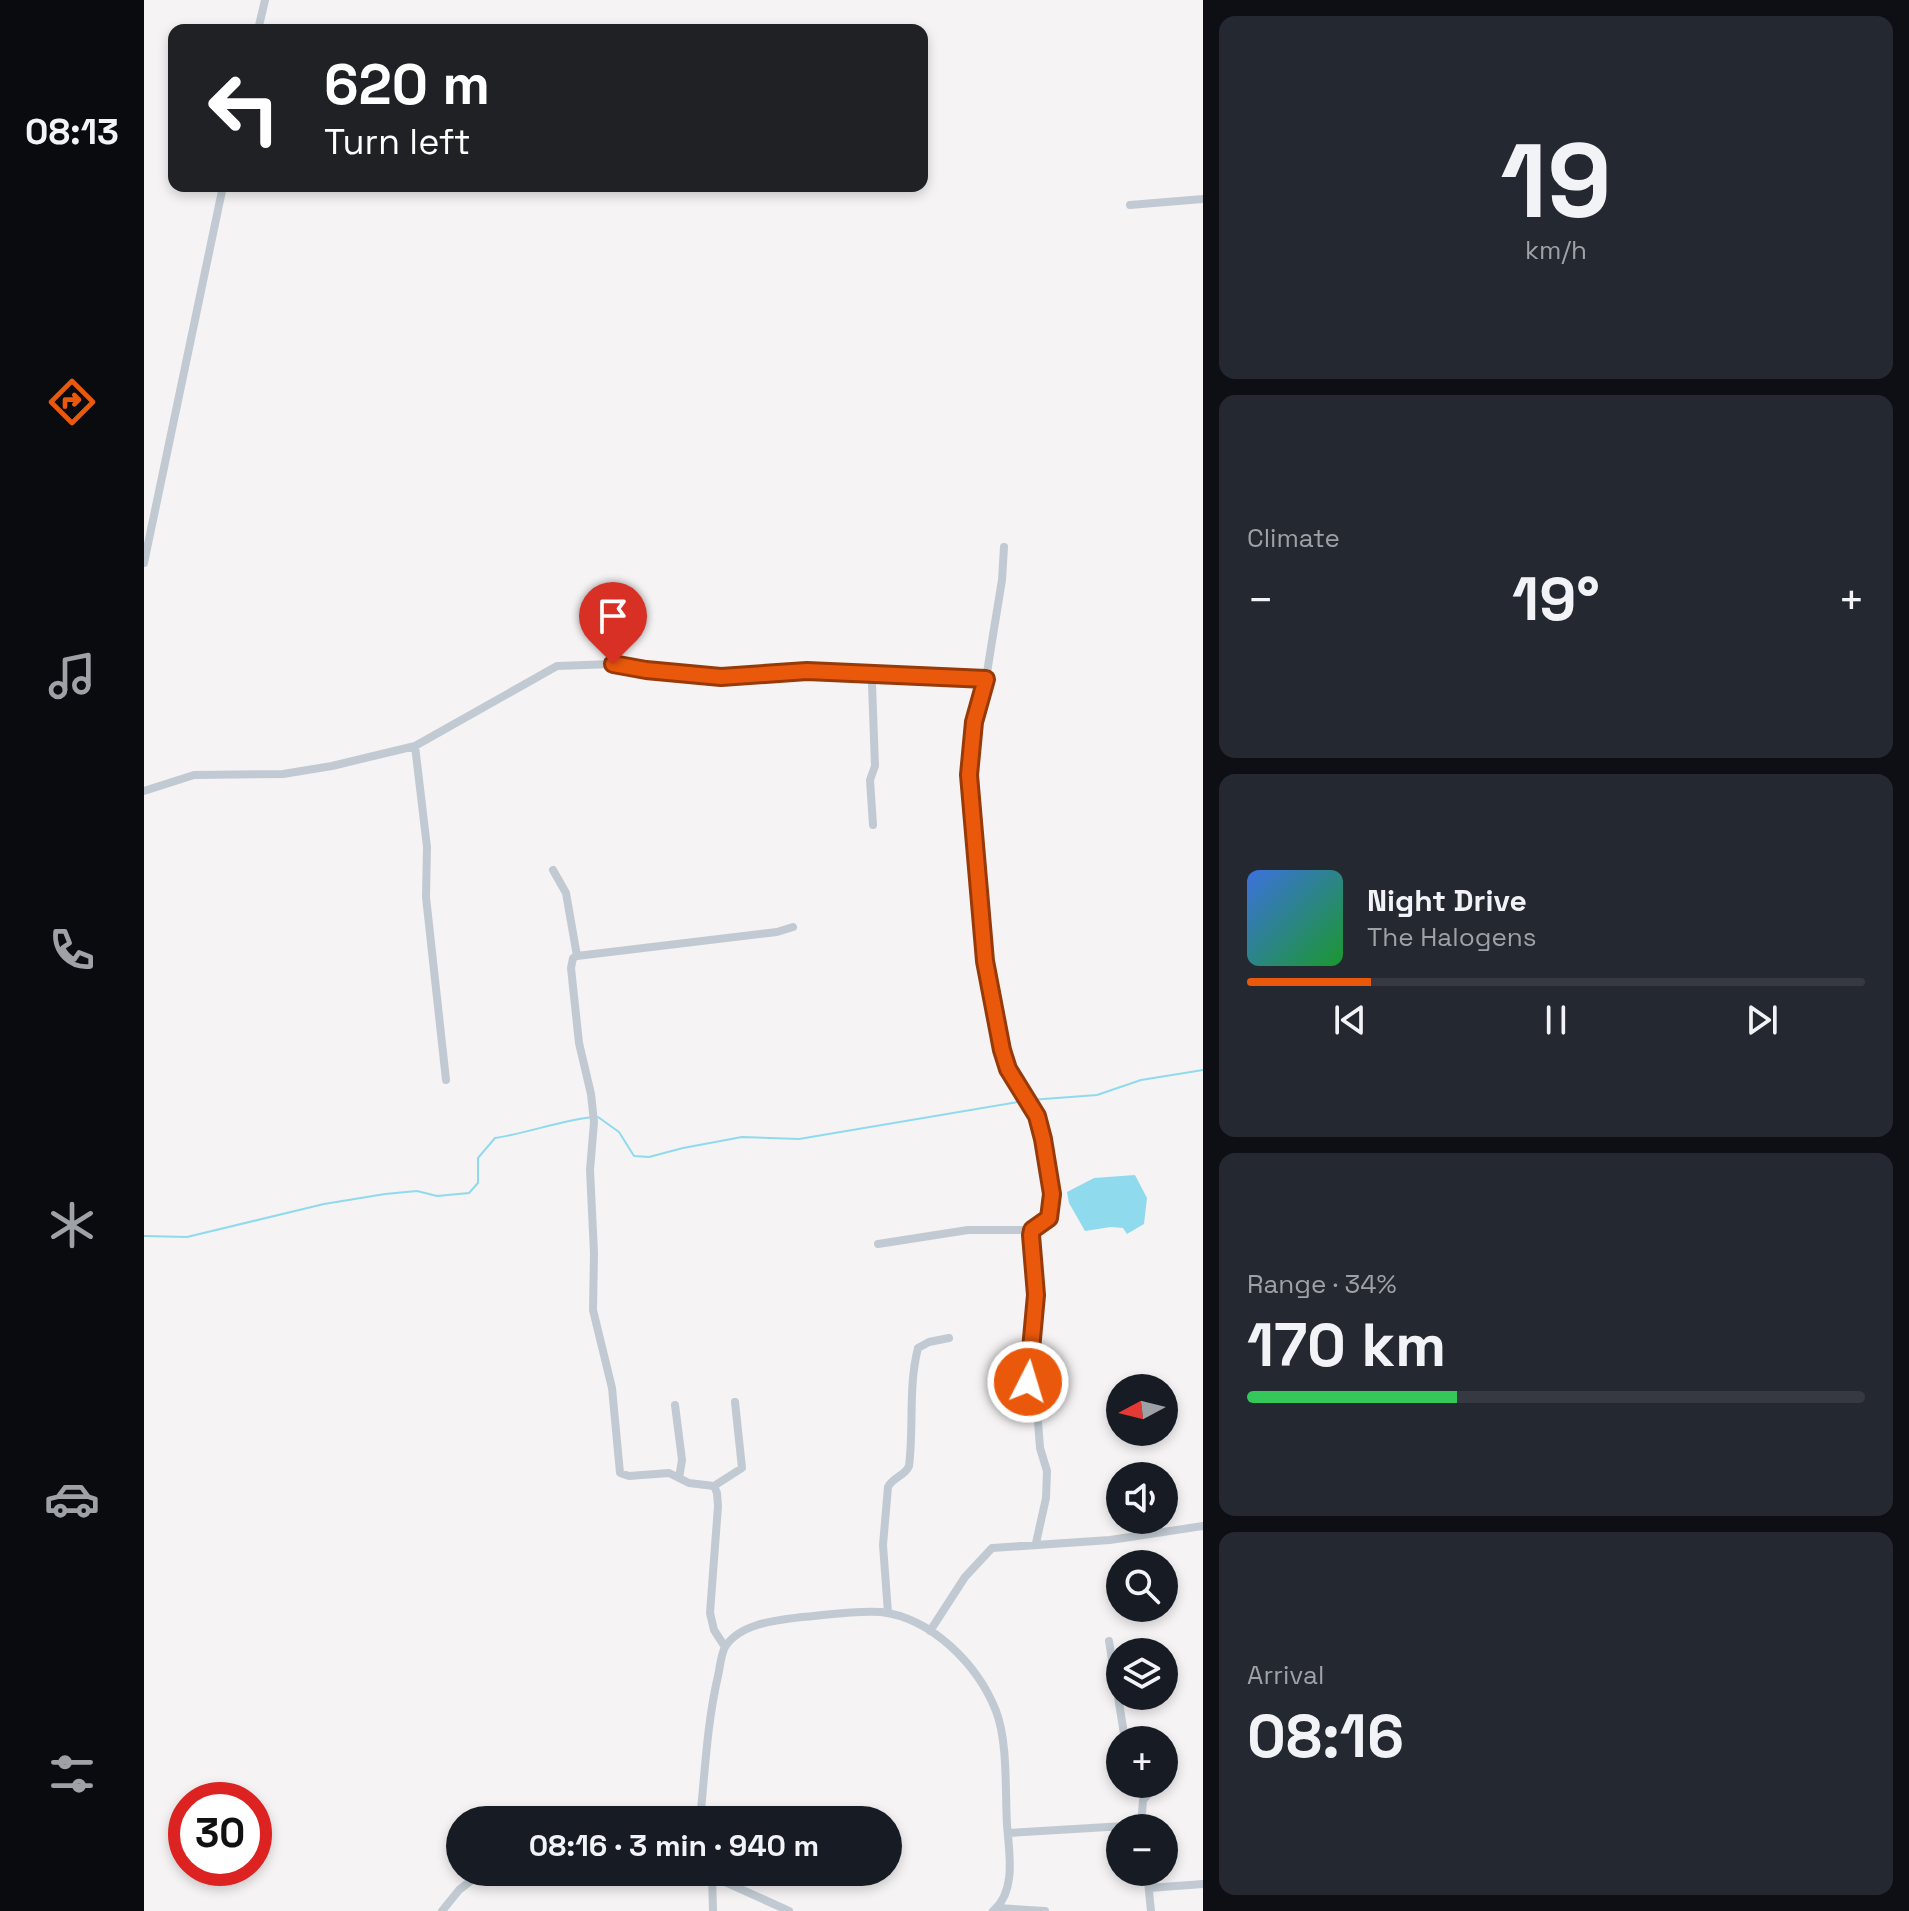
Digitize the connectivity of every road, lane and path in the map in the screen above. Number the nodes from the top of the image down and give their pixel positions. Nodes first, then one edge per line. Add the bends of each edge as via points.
1 (265, 0) edge
2 (259, 24) edge
3 (222, 192) edge
4 (1203, 199) edge
5 (1130, 205) dead end
6 (1004, 547) dead end
7 (144, 563) edge
8 (606, 597) dead end
9 (613, 664) junction
10 (875, 674) junction
11 (986, 679) junction
12 (415, 746) junction
13 (144, 791) edge
14 (873, 825) dead end
15 (553, 870) dead end
16 (793, 927) dead end
17 (577, 956) junction
18 (446, 1080) dead end
19 (1032, 1230) junction
20 (878, 1244) dead end
21 (949, 1338) dead end
22 (735, 1402) dead end
23 (675, 1405) dead end
24 (679, 1478) junction
25 (714, 1486) junction
26 (1203, 1526) edge
27 (1036, 1543) junction
28 (888, 1613) junction
29 (930, 1631) junction
30 (725, 1647) junction
31 (701, 1806) edge
32 (1106, 1829) edge
33 (1008, 1833) junction
34 (1203, 1884) edge
35 (464, 1886) edge
36 (709, 1886) edge
37 (734, 1886) edge
38 (1149, 1888) joint
39 (443, 1910) edge
40 (995, 1910) edge
41 (713, 1911) edge
42 (789, 1911) edge
43 (1045, 1911) edge
44 (1151, 1911) edge

1 - 2 street
3 - 7 street
4 - 5 street
6 - 11 street
8 - 9 street
9 - 10 street via 721,677 807,671
9 - 12 street via 557,666
10 - 11 street
10 - 14 street
11 - 19 street via 974,722 972,823 985,961 1002,1050 1037,1116 1052,1194 1049,1218
12 - 13 street via 283,774 194,775
12 - 18 street
15 - 17 street via 566,893
16 - 17 street
17 - 24 street via 571,968 572,991 594,1122 593,1310 612,1388 618,1468 629,1476 669,1473
19 - 20 street via 968,1230
19 - 27 street via 1036,1295 1027,1394 1037,1408 1047,1471
21 - 28 street via 918,1348 915,1357 909,1466 888,1487 883,1545
22 - 25 street via 742,1468
23 - 24 street
24 - 25 street
25 - 30 street via 718,1506 710,1613
26 - 27 street via 1110,1540
27 - 29 street via 986,1552
28 - 29 street
28 - 30 street via 766,1622
29 - 33 street via 963,1658 996,1711
30 - 31 street via 711,1705
32 - 33 street
33 - 40 street via 1010,1876
34 - 38 street
35 - 39 street
36 - 41 street
37 - 42 street
38 - 44 street
40 - 43 street

